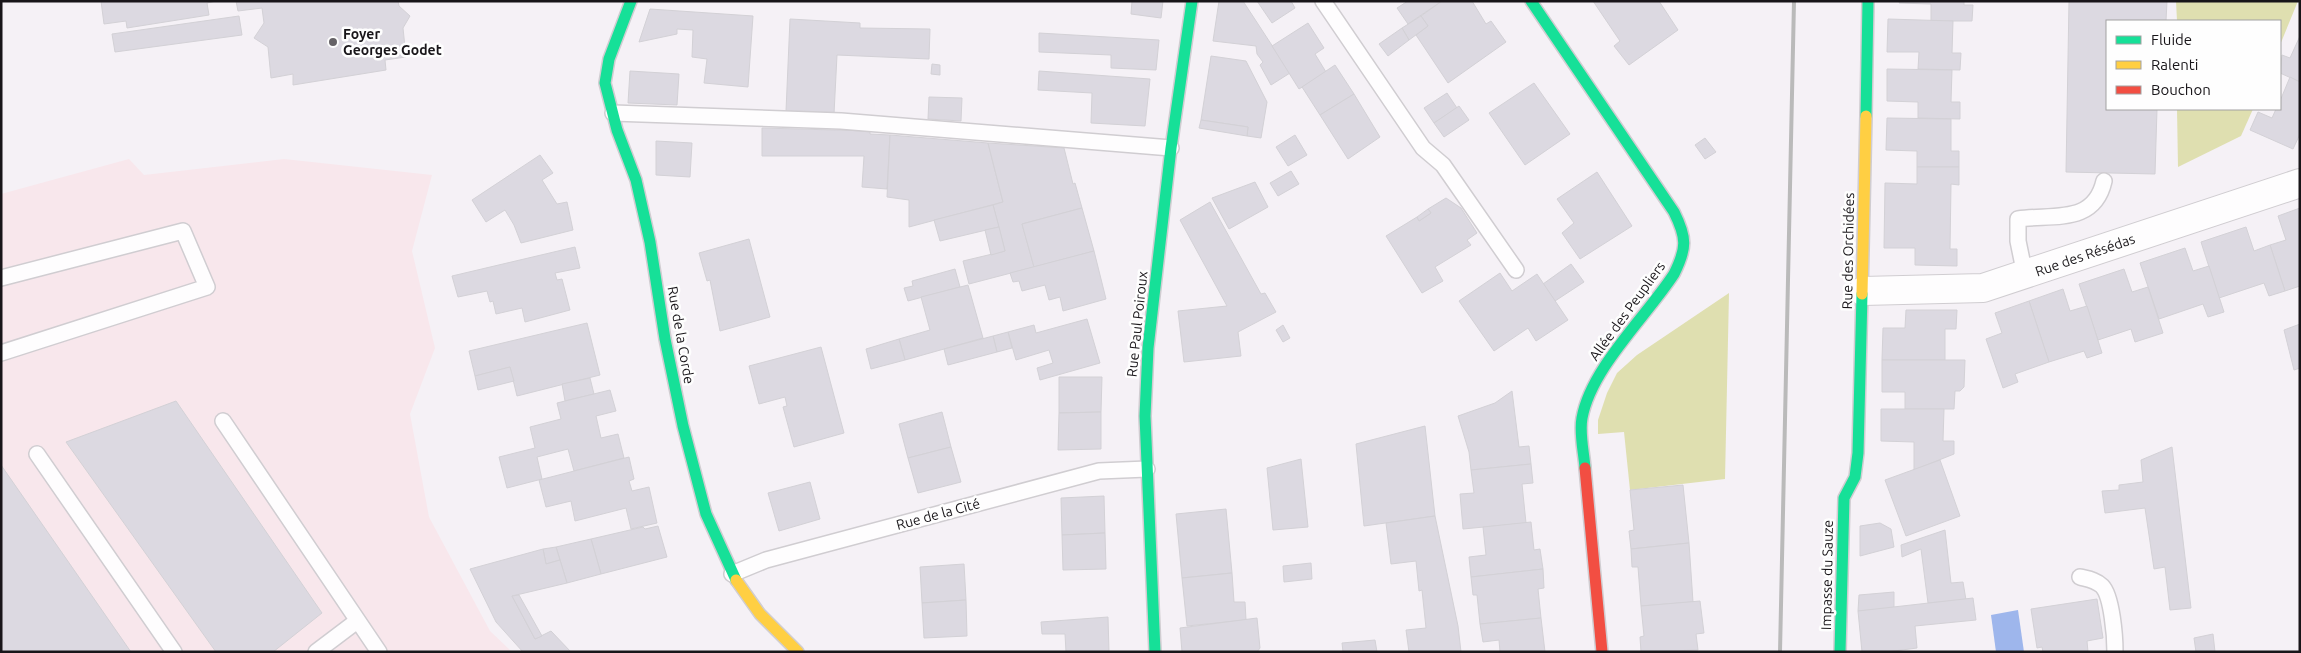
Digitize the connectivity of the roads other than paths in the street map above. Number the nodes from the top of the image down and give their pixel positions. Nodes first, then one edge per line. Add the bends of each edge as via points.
1 (631, 1) edge
2 (1192, 1) edge
3 (1323, 1) edge
4 (1531, 1) edge
5 (1868, 1) edge
6 (613, 113) junction
7 (1171, 148) junction
8 (2104, 181) dead end
9 (2300, 182) edge
10 (1516, 270) dead end
11 (2025, 275) junction
12 (1, 278) edge
13 (1863, 291) junction
14 (1, 353) edge
15 (223, 420) dead end
16 (37, 454) dead end
17 (1147, 469) junction
18 (1844, 498) joint
19 (732, 574) junction
20 (2080, 577) dead end
21 (357, 621) junction
22 (174, 652) edge
23 (316, 652) edge
24 (379, 652) edge
25 (798, 652) edge
26 (1155, 652) edge
27 (1602, 652) edge
28 (1840, 652) edge
29 (2115, 652) edge

1 - 6 street, Rue de la Corde via 609,59 605,84
2 - 7 street, Rue Paul Poiroux
3 - 10 lane via 1423,148 1443,165
4 - 27 street, Allée des Peupliers via 1674,212 1685,243 1678,270 1597,378 1581,420
5 - 13 street, Rue des Orchidées
6 - 7 lane via 841,121
6 - 19 street, Rue de la Corde via 636,180 650,242 664,339 704,506
7 - 17 street, Rue Paul Poiroux via 1148,348
8 - 11 lane via 2100,197 2086,210 2064,216 2018,219 2018,241
9 - 11 street, Rue des Résédas
11 - 13 street, Rue des Résédas via 1983,288
12 - 14 lane via 183,231 207,287
13 - 18 street, Rue des Orchidées via 1857,469 1854,485
15 - 21 lane
16 - 22 lane
17 - 19 lane, Rue de la Cité via 1099,471 766,560
17 - 26 street, Rue Paul Poiroux
18 - 28 street, Impasse du Sauze
19 - 25 street, Rue de la Corde via 760,614
20 - 29 lane via 2103,587 2115,638
21 - 23 lane
21 - 24 lane

